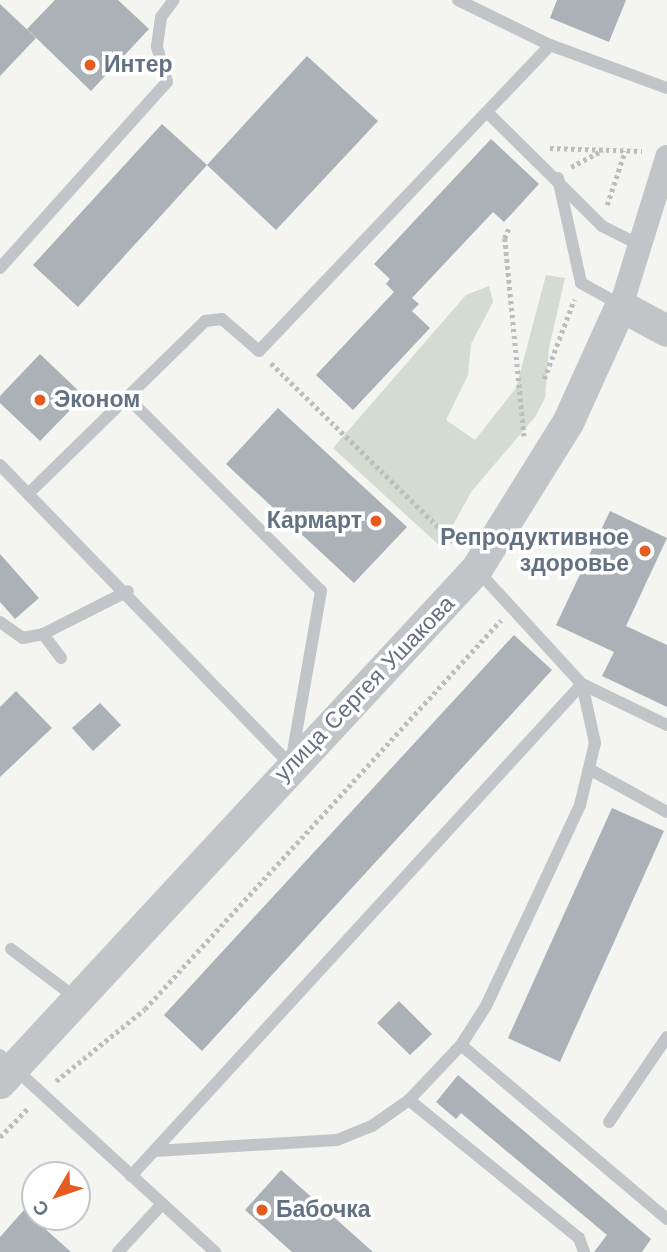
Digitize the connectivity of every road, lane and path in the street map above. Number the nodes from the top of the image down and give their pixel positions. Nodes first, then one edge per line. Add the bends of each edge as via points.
1 (174, 0) edge
2 (458, 0) edge
3 (550, 45) junction
4 (667, 88) edge
5 (487, 112) junction
6 (524, 146) junction
7 (604, 150) junction
8 (625, 151) junction
9 (660, 154) edge
10 (561, 174) junction
11 (605, 213) dead end
12 (509, 229) dead end
13 (640, 246) junction
14 (0, 268) edge
15 (577, 293) dead end
16 (621, 306) junction
17 (667, 331) edge
18 (259, 351) junction
19 (544, 379) dead end
20 (127, 397) junction
21 (525, 445) dead end
22 (0, 465) edge
23 (28, 494) junction
24 (453, 541) dead end
25 (477, 569) junction
26 (128, 591) junction
27 (511, 609) junction
28 (0, 622) edge
29 (43, 634) junction
30 (61, 659) dead end
31 (582, 684) junction
32 (667, 725) edge
33 (291, 765) junction
34 (589, 769) junction
35 (667, 812) edge
36 (11, 949) dead end
37 (80, 1000) junction
38 (667, 1037) edge
39 (461, 1045) junction
40 (4, 1069) edge
41 (41, 1094) junction
42 (409, 1100) junction
43 (609, 1122) dead end
44 (0, 1137) edge
45 (155, 1151) junction
46 (131, 1176) junction
47 (162, 1205) junction
48 (667, 1219) edge
49 (118, 1252) edge
50 (215, 1252) edge
51 (584, 1252) edge

1 - 14 lane via 161,18 157,46 167,82
2 - 3 lane
3 - 4 lane
3 - 5 lane
5 - 6 lane
5 - 18 lane
6 - 7 path
6 - 10 lane
7 - 8 path
7 - 10 path
8 - 9 path
8 - 11 path
9 - 13 street, улица Сергея Ушакова
10 - 13 lane via 602,226
10 - 16 lane via 580,283
12 - 21 path via 505,238
13 - 16 street, улица Сергея Ушакова
15 - 19 path
16 - 17 street
16 - 25 street, улица Сергея Ушакова via 568,423
18 - 20 lane via 222,319 212,318
18 - 24 path
20 - 23 lane
20 - 33 lane via 321,591
22 - 23 lane
23 - 26 lane
25 - 27 lane
25 - 33 street, улица Сергея Ушакова
26 - 29 lane
26 - 33 lane
27 - 31 lane
27 - 41 path via 145,1009
28 - 29 lane via 17,641
29 - 30 lane
31 - 32 lane
31 - 34 lane via 595,743
31 - 45 lane
33 - 37 street, улица Сергея Ушакова
34 - 35 lane
34 - 39 lane via 574,818 486,1006
36 - 37 lane
37 - 40 street, улица Сергея Ушакова
38 - 43 lane
39 - 42 lane
39 - 48 lane
40 - 41 lane
41 - 44 path
41 - 46 lane
42 - 45 lane via 372,1126 337,1140
42 - 51 lane via 579,1238
45 - 46 lane
46 - 47 lane
47 - 49 lane
47 - 50 lane

